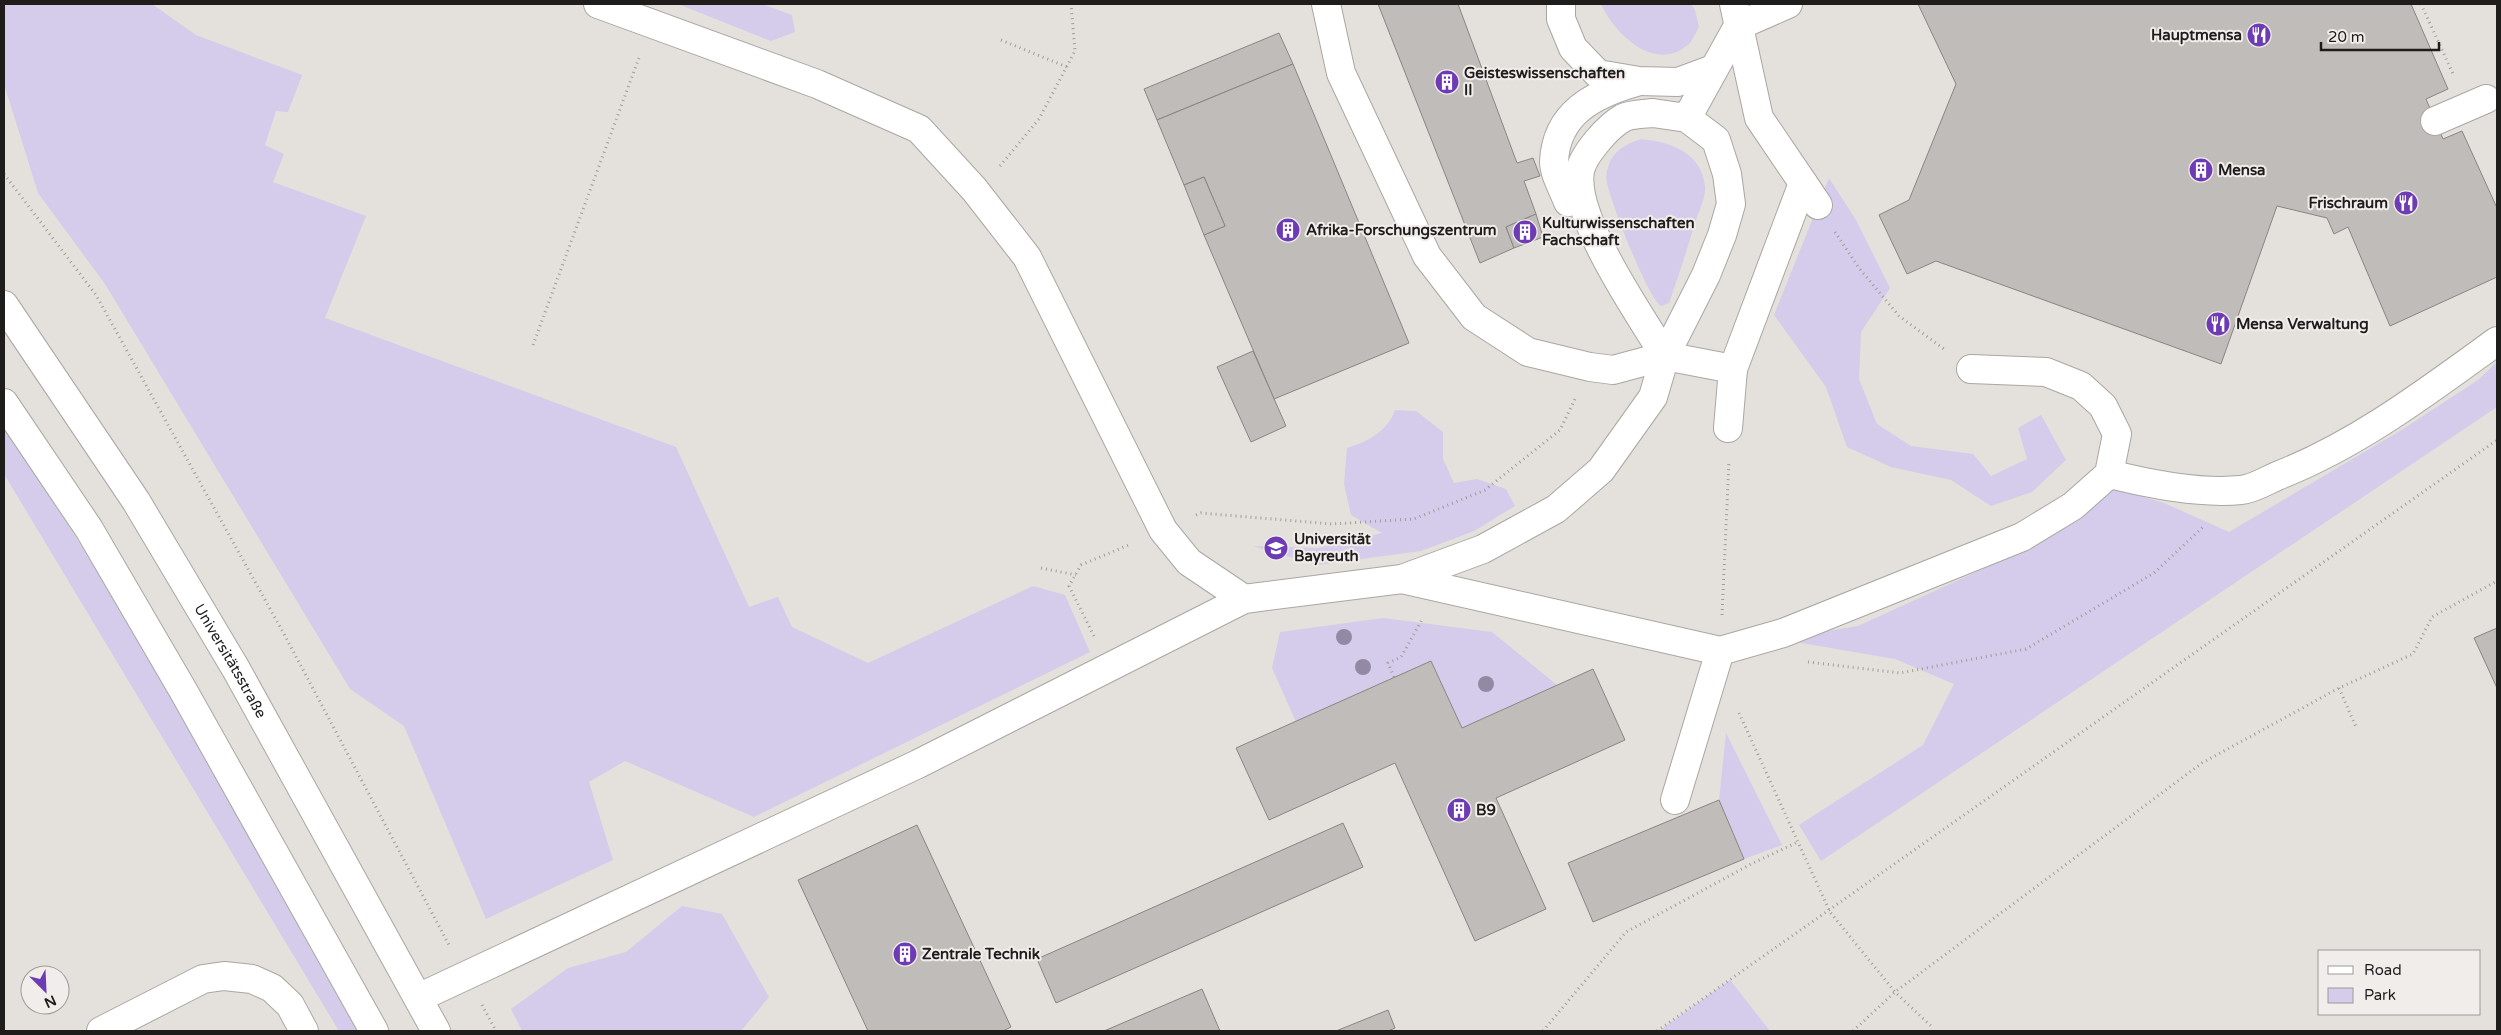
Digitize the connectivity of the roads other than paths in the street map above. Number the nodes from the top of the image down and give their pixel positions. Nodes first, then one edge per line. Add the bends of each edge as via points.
1 (598, 4) edge
2 (1326, 4) edge
3 (1561, 4) edge
4 (1788, 4) edge
5 (656, 14) edge
6 (1736, 15) edge
7 (1712, 69) junction
8 (1639, 81) junction
9 (2477, 103) road end
10 (1687, 118) junction
11 (2435, 121) dead end
12 (1568, 202) dead end
13 (4, 305) edge
14 (2497, 340) edge
15 (1665, 356) junction
16 (1733, 369) junction
17 (1971, 369) road end
18 (4, 403) edge
19 (1728, 428) road end
20 (2109, 474) junction
21 (1402, 579) junction
22 (1244, 599) junction
23 (1720, 651) junction
24 (1675, 800) dead end
25 (418, 998) junction
26 (101, 1031) edge
27 (304, 1031) edge
28 (374, 1031) edge
29 (436, 1031) edge

1 - 5 street
2 - 15 street via 1341,73 1427,256 1474,317 1528,352 1590,366 1612,370
3 - 8 street via 1561,19 1573,48 1598,74
4 - 6 street
5 - 22 street via 919,129 974,189 1028,256 1163,530 1189,562
6 - 7 street
6 - 16 street via 1759,118 1810,194
7 - 8 street via 1678,82
7 - 10 street
8 - 12 street via 1606,91 1579,108 1560,133 1546,166
9 - 11 street
10 - 15 street via 1716,140 1727,174 1731,204 1706,275
10 - 15 street via 1652,112 1623,118 1598,139 1580,170 1583,200 1597,242
13 - 25 street, Universitätsstraße via 136,501 236,669
14 - 20 street via 2374,426 2301,467 2243,490 2183,488
15 - 16 street
15 - 21 street via 1652,397 1641,413 1600,470 1556,509 1483,549
16 - 19 street
17 - 20 street via 2046,372 2082,386 2103,406 2117,434
18 - 28 street via 89,529
20 - 23 street via 2073,506 2022,537 1783,633
21 - 22 street
21 - 23 street
22 - 25 street via 918,764
23 - 24 street
25 - 29 street, Universitätsstraße
26 - 27 street via 203,979 224,976 252,979 272,988 290,1005

